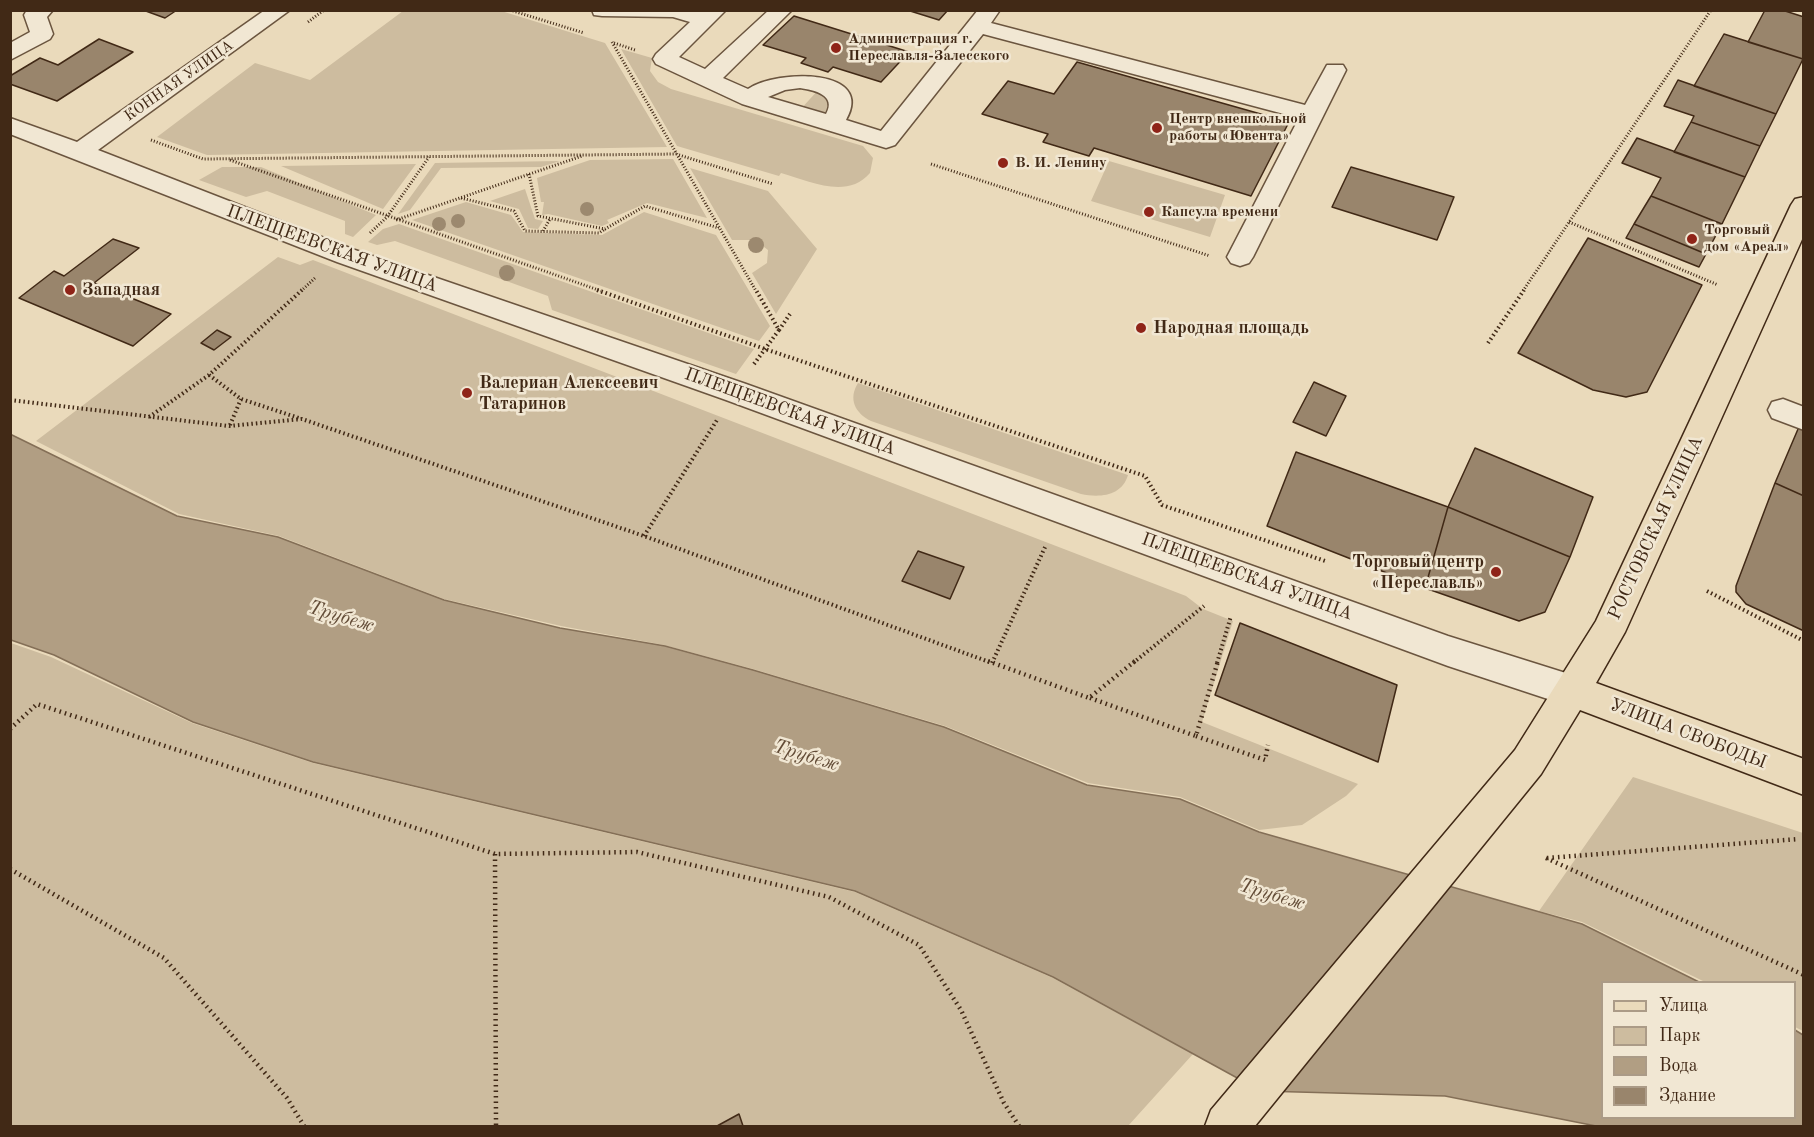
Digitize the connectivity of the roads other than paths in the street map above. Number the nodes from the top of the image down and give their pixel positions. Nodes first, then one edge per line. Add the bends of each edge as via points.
1 (43, 10) edge
2 (280, 10) edge
3 (602, 10) edge
4 (782, 10) edge
5 (710, 15) edge
6 (979, 25) edge
7 (946, 32) dead end
8 (10, 53) edge
9 (1335, 70) dead end
10 (708, 79) junction
11 (750, 99) junction
12 (1312, 114) junction
13 (832, 124) junction
14 (17, 134) edge
15 (78, 153) junction
16 (1803, 205) edge
17 (1240, 257) dead end
18 (1572, 691) junction
19 (1803, 777) edge
20 (1227, 1126) edge

1 - 8 street via 35,15 42,34
2 - 15 street, КОННАЯ УЛИЦА
3 - 5 street
4 - 10 street
5 - 10 street via 664,59
6 - 7 street
6 - 12 street
6 - 13 street via 888,144
9 - 12 street
10 - 11 street
11 - 13 street
11 - 13 street via 778,82 815,82 832,90 840,100 840,112
12 - 17 street
14 - 15 street, ПЛЕЩЕЕВСКАЯ УЛИЦА
15 - 18 street, ПЛЕЩЕЕВСКАЯ УЛИЦА via 146,192 346,256 736,392 1448,651
16 - 18 main road, РОСТОВСКАЯ УЛИЦА via 1608,632
18 - 19 main road, УЛИЦА СВОБОДЫ
18 - 20 main road, РОСТОВСКАЯ УЛИЦА via 1528,762

